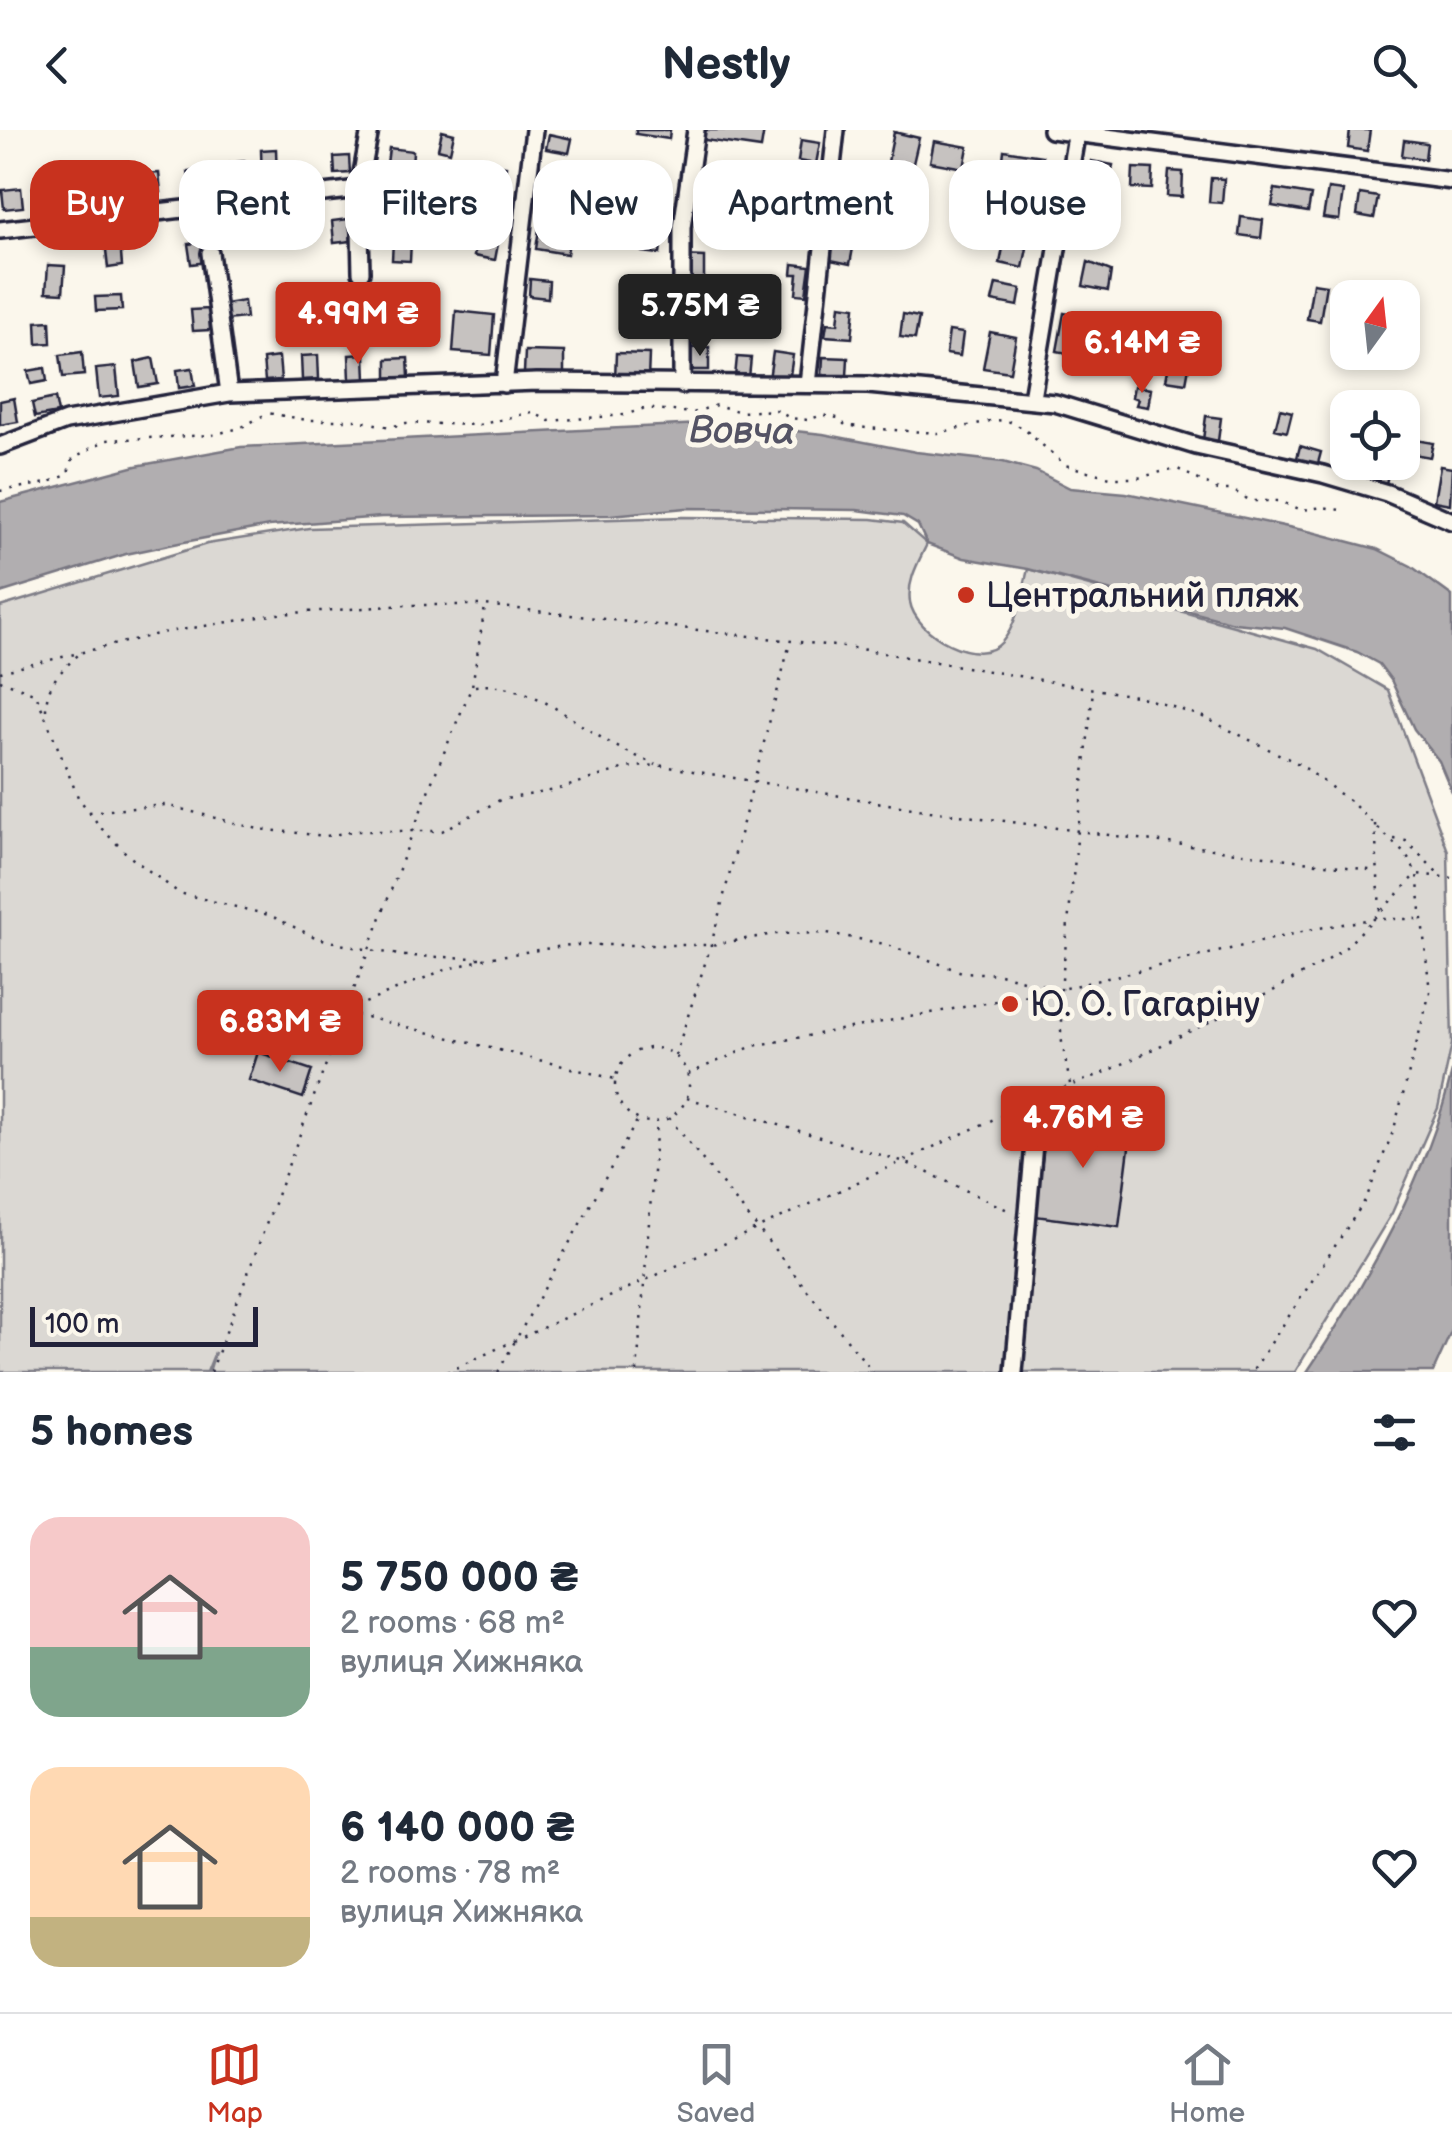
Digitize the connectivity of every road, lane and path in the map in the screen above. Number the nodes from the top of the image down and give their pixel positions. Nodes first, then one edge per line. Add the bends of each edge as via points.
1 (370, 130) edge
2 (534, 130) edge
3 (696, 130) edge
4 (836, 130) edge
5 (1051, 130) edge
6 (1077, 132) edge
7 (365, 160) edge
8 (1452, 181) edge
9 (345, 191) edge
10 (0, 230) edge
11 (361, 250) edge
12 (210, 253) dead end
13 (361, 272) dead end
14 (504, 384) junction
15 (808, 384) junction
16 (682, 385) junction
17 (229, 393) junction
18 (1032, 398) junction
19 (0, 446) edge
20 (0, 491) edge
21 (1340, 510) dead end
22 (1452, 521) edge
23 (485, 606) junction
24 (791, 640) junction
25 (81, 653) junction
26 (0, 672) edge
27 (0, 680) edge
28 (472, 686) junction
29 (1093, 688) junction
30 (46, 711) junction
31 (657, 766) junction
32 (752, 780) junction
33 (89, 812) junction
34 (1375, 822) junction
35 (413, 830) junction
36 (1078, 831) junction
37 (1394, 839) junction
38 (1377, 871) junction
39 (1416, 874) junction
40 (1440, 876) junction
41 (1452, 878) edge
42 (1380, 912) junction
43 (1372, 919) junction
44 (1421, 920) junction
45 (711, 945) junction
46 (368, 949) junction
47 (487, 958) junction
48 (1061, 990) junction
49 (345, 1012) junction
50 (675, 1056) junction
51 (688, 1074) junction
52 (615, 1079) junction
53 (1070, 1086) junction
54 (687, 1098) junction
55 (1038, 1098) junction
56 (638, 1118) junction
57 (669, 1118) junction
58 (657, 1122) junction
59 (906, 1162) junction
60 (1025, 1218) junction
61 (758, 1228) junction
62 (642, 1283) junction
63 (515, 1342) junction
64 (211, 1372) edge
65 (447, 1372) edge
66 (498, 1372) edge
67 (637, 1372) edge
68 (873, 1372) edge
69 (1014, 1372) edge
70 (1252, 1372) edge

1 - 7 street
2 - 14 street
3 - 16 street via 682,228
4 - 15 street
5 - 6 street
6 - 8 street
6 - 18 street
9 - 10 street
11 - 13 street
12 - 17 street
14 - 16 street
14 - 17 street
15 - 16 street
15 - 18 street
17 - 19 street via 66,421
18 - 22 street via 1196,446 1323,474
20 - 21 path via 67,475 74,458 106,440 212,435 268,413 432,426 499,422 532,412 549,421 625,416 645,408 693,413 716,405 938,433 1008,420 1065,465 1114,478 1176,468 1251,501
23 - 24 path
23 - 25 path via 278,614
23 - 28 path
24 - 29 path
24 - 32 path
25 - 26 path
25 - 30 path via 55,677
27 - 30 path via 36,694
28 - 31 path via 523,690
28 - 35 path
29 - 34 path via 1186,711 1256,741 1328,782
29 - 36 path
30 - 33 path via 54,745
31 - 32 path
31 - 35 path via 500,800 442,830
32 - 36 path
32 - 45 path
33 - 35 path via 166,805 294,834
33 - 46 path via 129,856 179,893 269,914 316,937
34 - 37 path
34 - 38 path
35 - 46 path
36 - 38 path
36 - 48 path
37 - 39 path
37 - 40 path via 1406,841
38 - 42 path
39 - 40 path
39 - 42 path
39 - 44 path
40 - 41 path
42 - 43 path
43 - 44 path
43 - 48 path
43 - 53 path via 1346,947 1271,992
44 - 70 path via 1430,974 1427,1009 1378,1172
45 - 47 path via 570,945
45 - 48 path via 827,933 884,944 962,972
45 - 50 path
46 - 47 path
46 - 49 path
47 - 49 path
48 - 51 path via 753,1046
48 - 53 path
49 - 52 path
49 - 64 path
50 - 51 path
50 - 52 path via 638,1050
51 - 54 path
52 - 56 path via 618,1100
53 - 55 path
54 - 57 path
54 - 59 path
55 - 59 path
55 - 60 street
56 - 58 path
56 - 63 path
57 - 58 path
57 - 61 path
58 - 62 path
59 - 60 path
59 - 61 path
60 - 69 street
61 - 62 path
61 - 68 path
62 - 63 path
62 - 67 path
63 - 65 path
63 - 66 path

